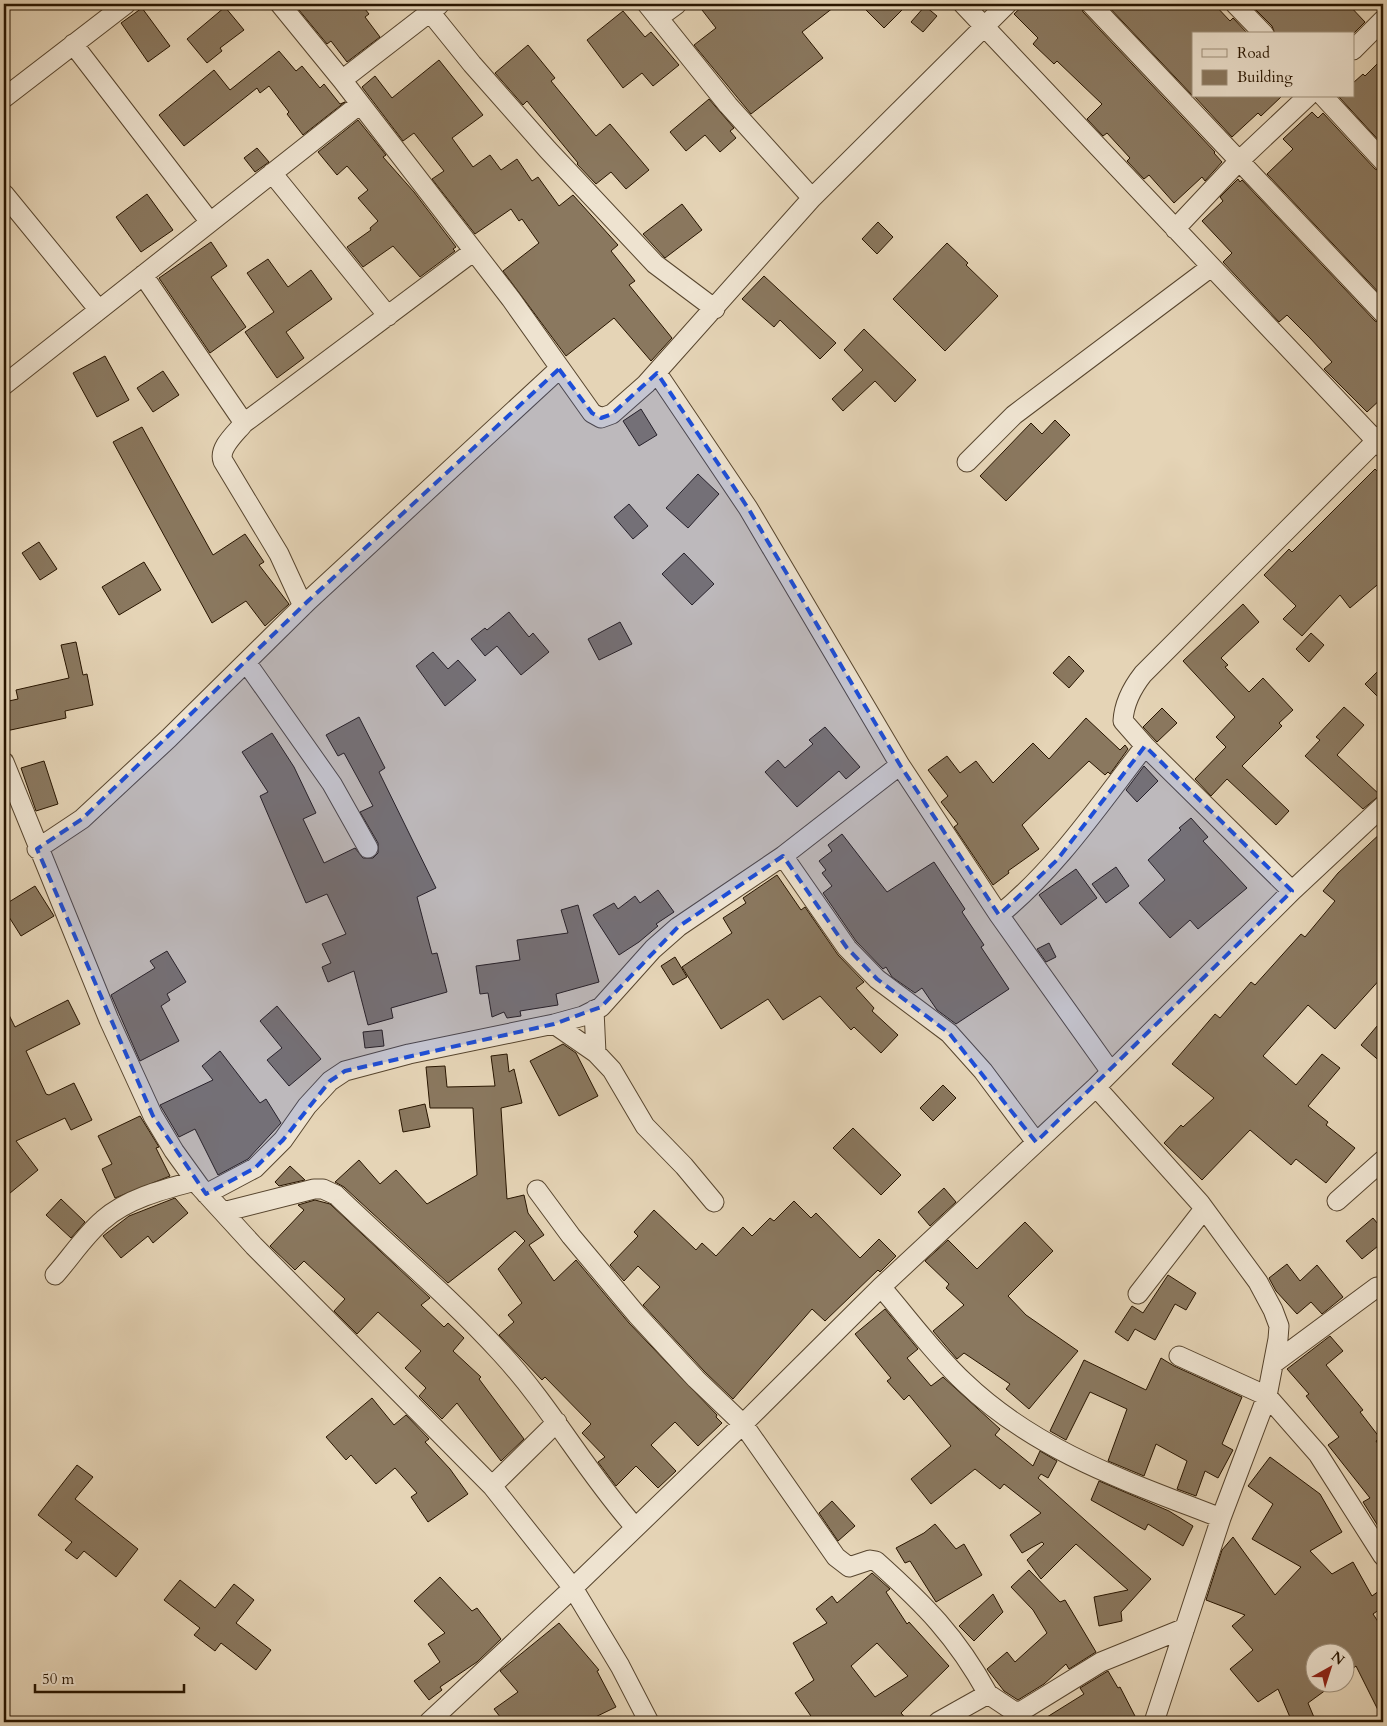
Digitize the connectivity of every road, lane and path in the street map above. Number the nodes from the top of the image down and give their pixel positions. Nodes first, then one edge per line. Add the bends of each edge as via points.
1 (126, 4) edge
2 (280, 4) edge
3 (677, 4) edge
4 (963, 4) edge
5 (1007, 4) edge
6 (1091, 4) edge
7 (1235, 4) edge
8 (435, 8) edge
9 (653, 11) edge
10 (1383, 20) edge
11 (985, 26) junction
12 (1262, 32) edge
13 (73, 44) junction
14 (1354, 49) edge
15 (342, 80) junction
16 (4, 98) edge
17 (1306, 98) edge
18 (1325, 98) edge
19 (360, 104) junction
20 (1239, 161) junction
21 (1383, 161) edge
22 (272, 173) junction
23 (4, 194) edge
24 (812, 198) junction
25 (210, 222) junction
26 (1175, 230) junction
27 (474, 251) junction
28 (1211, 267) junction
29 (143, 275) junction
30 (715, 309) junction
31 (99, 310) junction
32 (1383, 313) edge
33 (388, 316) junction
34 (559, 369) junction
35 (657, 373) junction
36 (4, 385) edge
37 (244, 423) junction
38 (1381, 441) edge
39 (967, 462) dead end
40 (303, 606) junction
41 (246, 662) junction
42 (1144, 746) junction
43 (4, 762) edge
44 (900, 765) junction
45 (1383, 806) edge
46 (368, 848) dead end
47 (37, 849) junction
48 (782, 856) junction
49 (1292, 890) junction
50 (999, 915) junction
51 (594, 1010) junction
52 (554, 1024) junction
53 (596, 1053) junction
54 (1111, 1072) junction
55 (1096, 1087) junction
56 (1036, 1142) junction
57 (1380, 1172) edge
58 (201, 1187) junction
59 (537, 1190) dead end
60 (1337, 1201) dead end
61 (714, 1202) dead end
62 (1204, 1209) junction
63 (223, 1212) junction
64 (55, 1275) dead end
65 (881, 1287) junction
66 (1377, 1287) dead end
67 (1138, 1294) dead end
68 (1179, 1356) dead end
69 (1274, 1363) junction
70 (1267, 1396) junction
71 (556, 1422) junction
72 (743, 1424) junction
73 (492, 1486) junction
74 (1221, 1518) junction
75 (635, 1527) junction
76 (1383, 1556) edge
77 (573, 1588) junction
78 (1185, 1628) junction
79 (988, 1694) junction
80 (429, 1722) edge
81 (649, 1722) edge
82 (938, 1722) edge
83 (1154, 1722) edge

1 - 13 street
2 - 15 street
3 - 9 street
4 - 11 street
5 - 11 street
6 - 20 street
7 - 12 street
8 - 15 street
8 - 30 street via 478,71 641,250
9 - 24 street via 728,105
10 - 14 street
11 - 24 street
11 - 26 street
13 - 16 street
13 - 25 street
15 - 19 street
17 - 20 street
18 - 21 street
19 - 22 street
19 - 27 street
20 - 26 street
20 - 32 street
22 - 25 street
22 - 33 street
23 - 31 street
24 - 30 street
25 - 29 street
26 - 28 street
27 - 33 street
27 - 34 street
28 - 38 street
28 - 39 street via 1014,415
29 - 31 street
29 - 37 street
30 - 35 street
31 - 36 street
33 - 37 street
34 - 35 street via 592,413 601,418 612,414
34 - 40 street
35 - 44 street via 748,508
37 - 40 street via 224,448 221,457 279,554
38 - 42 street via 1137,682 1124,710 1123,721
40 - 41 street
41 - 46 street via 332,784
41 - 47 street via 82,820
42 - 49 street
42 - 50 street via 1057,860 1027,892
43 - 47 street
44 - 48 street
44 - 50 street
45 - 49 street
47 - 58 street via 153,1116
48 - 51 street via 678,927 653,949 602,1007
48 - 56 street via 847,948 877,978 948,1033 984,1072
49 - 54 street
50 - 54 street
51 - 52 street
51 - 53 street
52 - 53 street
52 - 58 street via 409,1054 345,1071 324,1087 284,1140 255,1168
53 - 61 street via 612,1070 645,1126
54 - 55 street
55 - 56 street
55 - 62 street
56 - 65 street
57 - 60 street
58 - 63 street
58 - 64 street via 167,1188 114,1212 98,1225
59 - 72 street via 637,1315
62 - 67 street
62 - 69 street via 1258,1282 1273,1310 1278,1326
63 - 71 street via 314,1189 336,1195 501,1352
63 - 73 street
65 - 72 street
65 - 74 street via 963,1381 1039,1440 1106,1472
66 - 69 street
68 - 70 street
69 - 70 street
70 - 74 street
70 - 76 street via 1318,1454
71 - 73 street
71 - 75 street via 584,1464
72 - 75 street
72 - 79 street via 836,1557 849,1567 876,1561 914,1595 958,1645
73 - 77 street
74 - 78 street
75 - 77 street
77 - 80 street
77 - 81 street
78 - 79 street via 1101,1662 1020,1712
78 - 83 street
79 - 82 street

